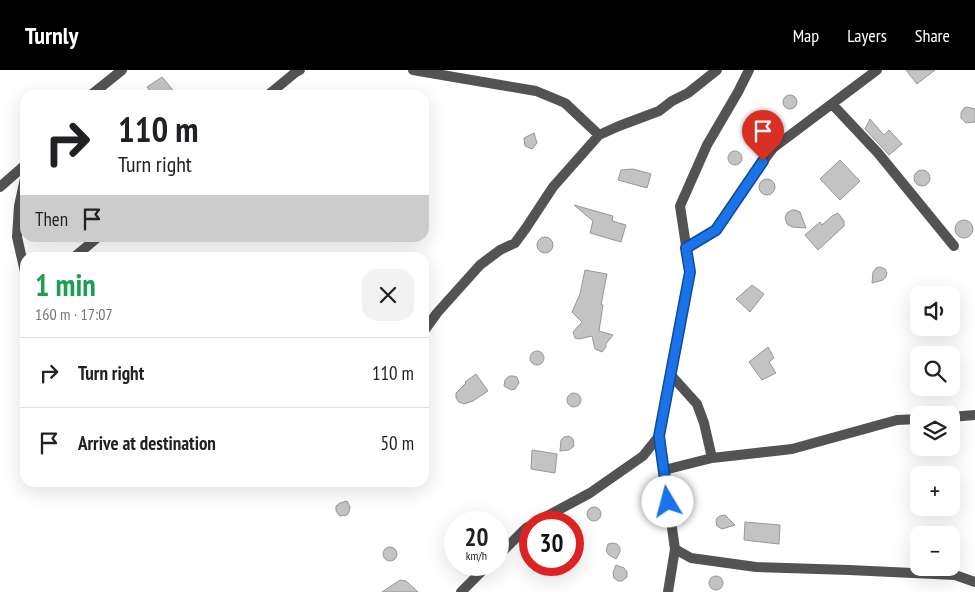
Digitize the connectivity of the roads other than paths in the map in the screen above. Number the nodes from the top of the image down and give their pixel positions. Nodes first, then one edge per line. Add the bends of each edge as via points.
1 (122, 70) edge
2 (300, 70) edge
3 (413, 70) edge
4 (717, 70) edge
5 (749, 70) edge
6 (877, 70) edge
7 (97, 90) edge
8 (274, 90) edge
9 (832, 104) junction
10 (599, 135) junction
11 (20, 170) edge
12 (0, 188) edge
13 (20, 201) edge
14 (92, 242) edge
15 (954, 246) dead end
16 (686, 248) junction
17 (20, 252) edge
18 (80, 252) edge
19 (429, 324) edge
20 (670, 374) junction
21 (975, 416) edge
22 (960, 417) edge
23 (910, 419) edge
24 (659, 436) junction
25 (712, 458) junction
26 (664, 470) junction
27 (556, 511) edge
28 (519, 535) edge
29 (509, 545) edge
30 (675, 549) junction
31 (477, 576) edge
32 (975, 582) edge
33 (461, 592) edge
34 (668, 592) edge

1 - 7 street
2 - 8 street
3 - 10 street via 536,91 565,102
4 - 10 street via 660,111
5 - 16 street via 707,145 680,206
6 - 9 street
9 - 15 street via 878,153
9 - 16 street via 773,148 716,230
10 - 19 street via 553,186 515,243 480,265
11 - 12 street
13 - 17 street via 17,237
14 - 18 street
16 - 20 street via 690,272
20 - 24 street
20 - 25 street via 697,404
21 - 22 street
23 - 25 street via 897,420 792,449
24 - 26 street
24 - 27 street via 643,456 590,493
25 - 26 street
26 - 30 street
28 - 29 street
30 - 32 street via 691,558 756,567 955,575
30 - 34 street
31 - 33 street

